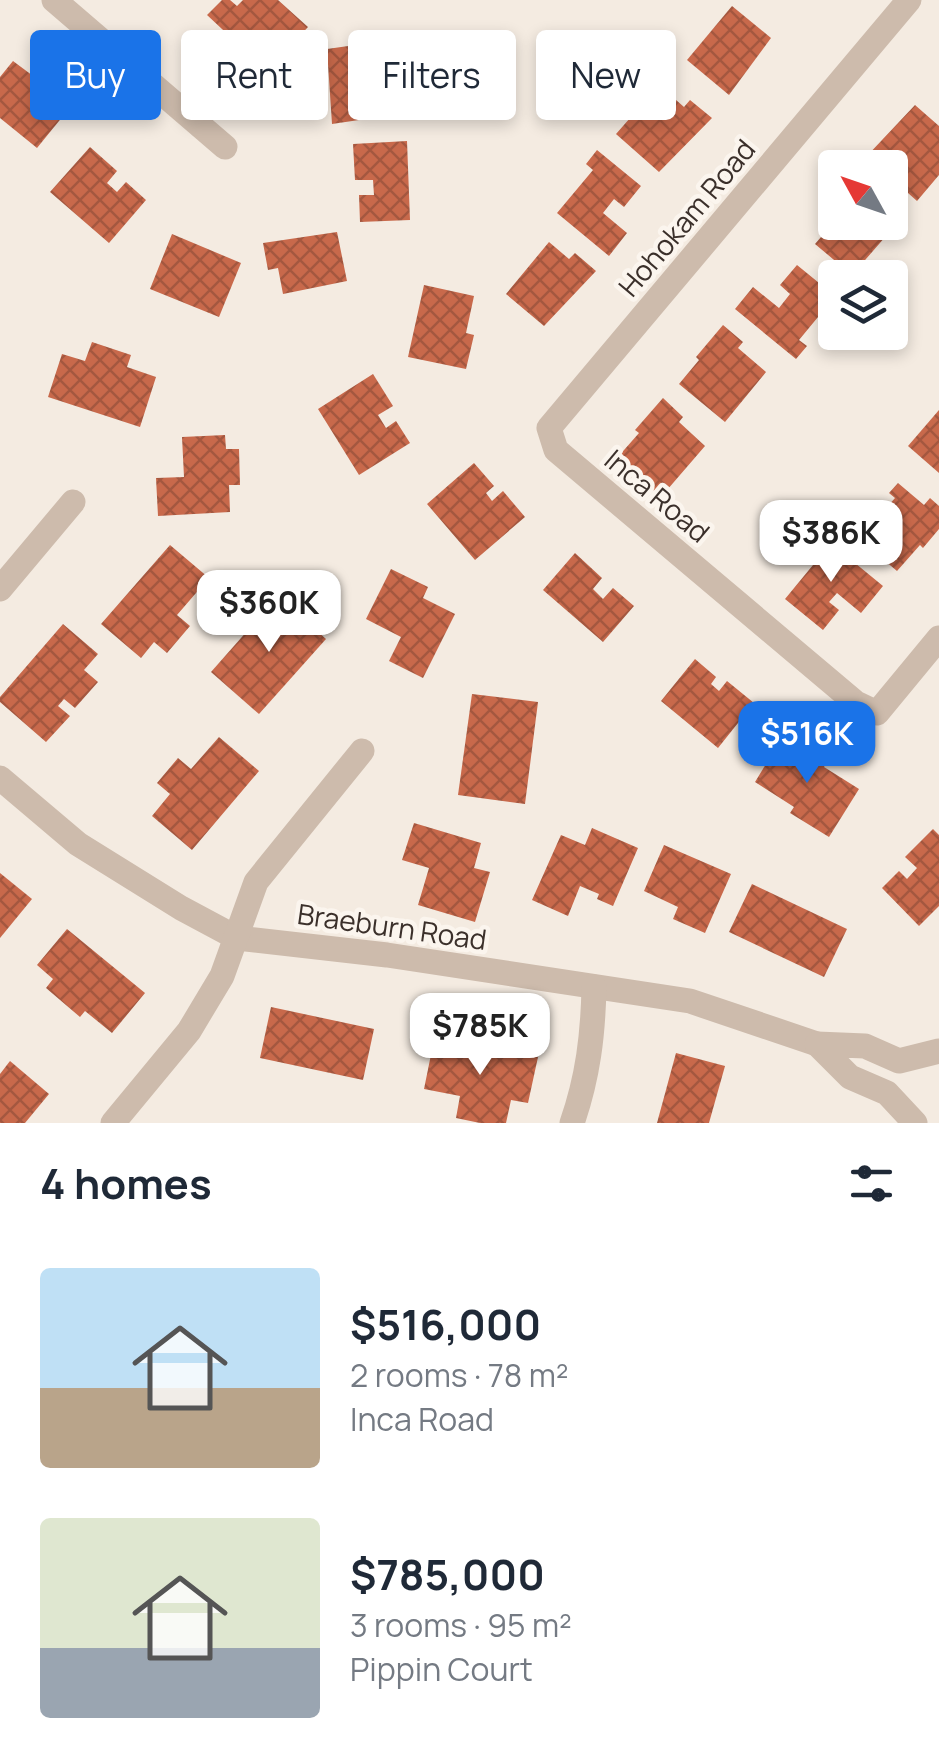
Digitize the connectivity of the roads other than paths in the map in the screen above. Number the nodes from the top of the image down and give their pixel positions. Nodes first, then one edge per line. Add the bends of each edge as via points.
1 (54, 0) edge
2 (909, 0) edge
3 (225, 147) dead end
4 (549, 428) joint
5 (73, 502) dead end
6 (0, 589) edge
7 (939, 638) edge
8 (362, 750) dead end
9 (0, 778) edge
10 (237, 938) junction
11 (594, 986) junction
12 (817, 1044) junction
13 (939, 1051) edge
14 (900, 1062) junction
15 (887, 1093) junction
16 (113, 1123) edge
17 (572, 1123) edge
18 (915, 1123) edge

1 - 3 street
2 - 4 street, Hohokam Road
4 - 7 street, Inca Road via 556,450 856,703 878,714
5 - 6 street
8 - 10 street via 256,882
9 - 10 street, Braeburn Road via 78,844
10 - 11 street, Braeburn Road
10 - 16 street via 189,1031
11 - 12 street, Braeburn Road via 690,1001
11 - 17 street via 585,1086
12 - 14 street, Braeburn Road via 864,1046
12 - 15 street, Braeburn Road via 850,1078
13 - 14 street
14 - 15 street
15 - 18 street, Braeburn Road

